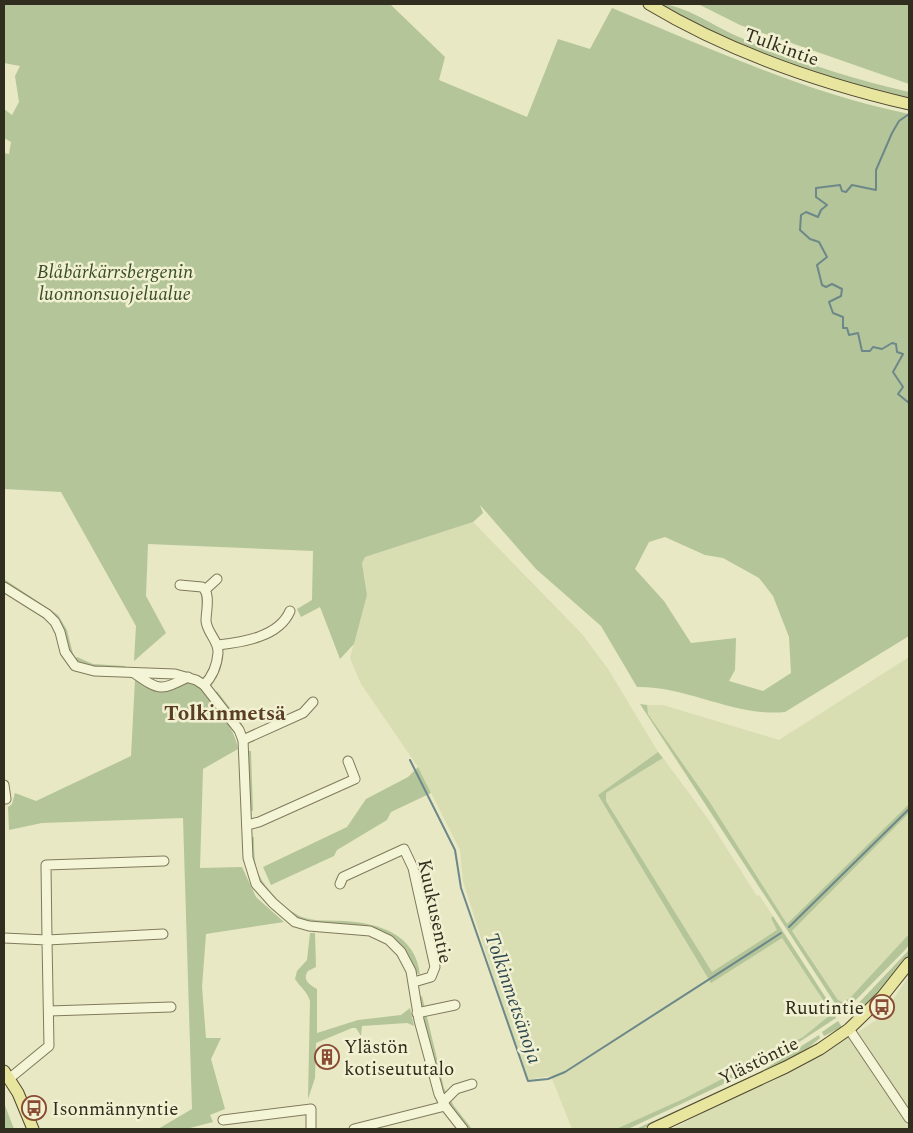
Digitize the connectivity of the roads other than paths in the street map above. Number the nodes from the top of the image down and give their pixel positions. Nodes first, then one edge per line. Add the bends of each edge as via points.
1 (649, 4) edge
2 (909, 104) edge
3 (218, 579) dead end
4 (180, 585) dead end
5 (4, 587) edge
6 (205, 590) junction
7 (290, 611) dead end
8 (218, 645) junction
9 (134, 674) junction
10 (188, 677) junction
11 (204, 685) junction
12 (312, 702) dead end
13 (244, 740) junction
14 (348, 761) dead end
15 (4, 785) edge
16 (6, 799) dead end
17 (247, 826) junction
18 (164, 861) dead end
19 (340, 884) dead end
20 (163, 934) dead end
21 (4, 938) edge
22 (47, 940) junction
23 (909, 963) edge
24 (414, 982) junction
25 (455, 1005) dead end
26 (171, 1007) dead end
27 (49, 1011) junction
28 (418, 1012) junction
29 (849, 1029) junction
30 (7, 1075) edge
31 (472, 1084) dead end
32 (444, 1104) junction
33 (909, 1118) edge
34 (222, 1120) dead end
35 (33, 1129) edge
36 (311, 1129) edge
37 (354, 1129) edge
38 (464, 1129) edge
39 (653, 1129) edge

1 - 2 main road, Tulkintie via 735,48 813,77
3 - 6 street
4 - 6 street via 196,585
5 - 9 street via 55,622 65,652 75,666
6 - 8 street via 206,623
7 - 8 street via 286,620 258,637
8 - 11 street via 214,668
9 - 10 street
9 - 10 street via 161,688
10 - 11 street
11 - 13 street
12 - 13 street via 303,713
13 - 17 street
14 - 17 street via 355,780
15 - 16 street
17 - 24 street via 248,858 253,877 262,892 285,915 294,922 309,926 356,929 381,935 402,952
18 - 22 street via 46,865
19 - 24 street, Kuukusentie via 351,871 404,849 412,868 435,967 431,977
20 - 22 street
21 - 22 street
22 - 27 street
23 - 29 main road, Ylästöntie via 882,997
24 - 28 street
25 - 28 street
26 - 27 street
27 - 30 street via 49,1046
28 - 32 street via 435,1082
29 - 33 street
29 - 39 main road, Ylästöntie via 786,1067
30 - 35 main road
31 - 32 street via 456,1089
32 - 37 street
32 - 38 street
34 - 36 street via 311,1109

